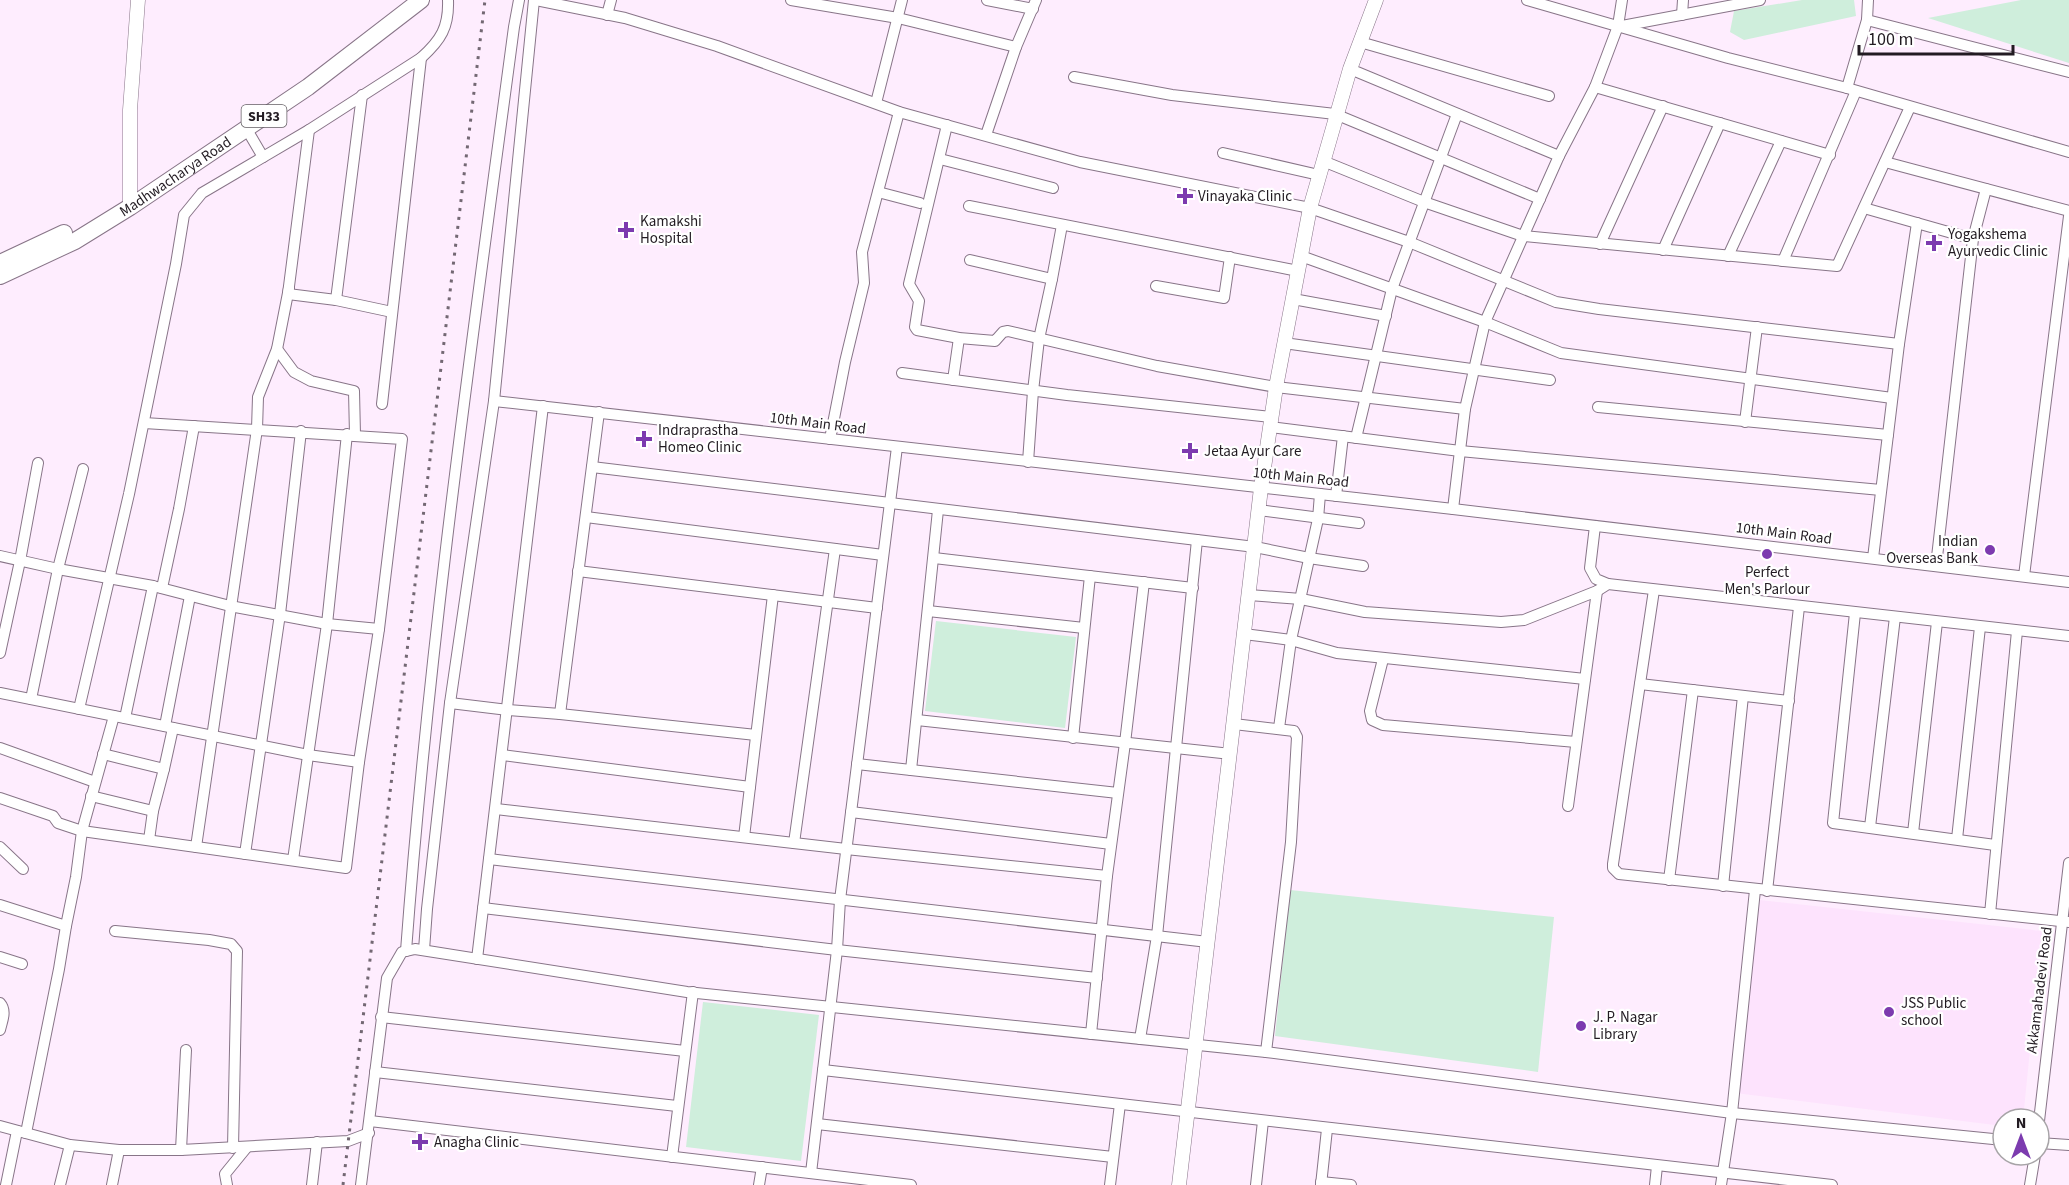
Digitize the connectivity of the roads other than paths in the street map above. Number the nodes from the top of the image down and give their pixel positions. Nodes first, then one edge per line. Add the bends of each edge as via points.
1 (138, 0) edge
2 (421, 0) edge
3 (448, 0) edge
4 (519, 0) edge
5 (535, 0) edge
6 (611, 0) edge
7 (792, 0) edge
8 (902, 0) edge
9 (987, 0) edge
10 (1376, 0) edge
11 (1527, 0) edge
12 (1622, 0) edge
13 (1683, 0) edge
14 (1760, 0) edge
15 (1868, 0) edge
16 (1746, 1) edge
17 (1556, 4) edge
18 (1035, 5) edge
19 (607, 15) junction
20 (1682, 15) junction
21 (898, 18) junction
22 (1867, 20) junction
23 (1618, 26) junction
24 (1360, 42) junction
25 (1016, 47) junction
26 (421, 58) junction
27 (1350, 69) junction
28 (2069, 72) edge
29 (1074, 78) dead end
30 (1595, 87) junction
31 (1852, 89) junction
32 (362, 95) junction
33 (1549, 96) dead end
34 (876, 103) junction
35 (1663, 106) junction
36 (1910, 107) junction
37 (899, 112) junction
38 (1335, 114) junction
39 (1457, 114) junction
40 (1720, 123) junction
41 (947, 125) junction
42 (246, 128) junction
43 (309, 130) junction
44 (986, 135) junction
45 (1781, 141) junction
46 (1223, 153) dead end
47 (2069, 153) edge
48 (1830, 155) junction
49 (1559, 156) junction
50 (263, 157) junction
51 (1442, 158) junction
52 (940, 159) junction
53 (1886, 162) junction
54 (1321, 168) junction
55 (1053, 188) dead end
56 (1986, 189) junction
57 (878, 192) junction
58 (1540, 199) junction
59 (1425, 202) junction
60 (920, 203) dead end
61 (969, 206) dead end
62 (130, 207) junction
63 (1310, 208) junction
64 (1864, 208) junction
65 (2069, 213) edge
66 (102, 223) junction
67 (1917, 223) junction
68 (1062, 225) junction
69 (1523, 236) junction
70 (1973, 239) junction
71 (1409, 242) junction
72 (1600, 244) junction
73 (1663, 250) junction
74 (1301, 256) junction
75 (1728, 256) junction
76 (1230, 257) junction
77 (970, 260) dead end
78 (1783, 261) junction
79 (0, 263) edge
80 (1298, 271) junction
81 (0, 276) edge
82 (1052, 279) junction
83 (1503, 281) junction
84 (1156, 286) dead end
85 (289, 288) junction
86 (1392, 289) junction
87 (1293, 299) junction
88 (336, 300) junction
89 (392, 312) junction
90 (1386, 316) junction
91 (1485, 322) junction
92 (1757, 327) junction
93 (959, 338) junction
94 (1040, 339) junction
95 (1284, 343) junction
96 (1899, 344) junction
97 (277, 349) junction
98 (1375, 355) junction
99 (1473, 370) junction
100 (902, 373) dead end
101 (1751, 379) junction
102 (953, 380) junction
103 (1550, 380) dead end
104 (1276, 387) junction
105 (1033, 390) junction
106 (1364, 398) junction
107 (1892, 398) junction
108 (494, 400) junction
109 (382, 404) dead end
110 (543, 406) junction
111 (1598, 407) dead end
112 (1465, 410) junction
113 (599, 412) junction
114 (1270, 422) junction
115 (1745, 422) junction
116 (144, 423) junction
117 (194, 426) junction
118 (257, 429) junction
119 (301, 431) junction
120 (351, 434) junction
121 (1888, 435) junction
122 (1343, 436) junction
123 (1356, 438) junction
124 (830, 439) junction
125 (897, 447) junction
126 (1460, 451) junction
127 (1028, 462) junction
128 (38, 463) dead end
129 (592, 467) junction
130 (83, 469) dead end
131 (1261, 488) junction
132 (1881, 490) junction
133 (1320, 494) junction
134 (1336, 496) junction
135 (890, 504) junction
136 (1453, 509) junction
137 (938, 510) junction
138 (1259, 510) junction
139 (586, 517) junction
140 (1318, 519) junction
141 (1359, 523) dead end
142 (1595, 526) junction
143 (1197, 540) junction
144 (1255, 547) junction
145 (835, 549) junction
146 (883, 555) junction
147 (0, 556) edge
148 (933, 558) junction
149 (1309, 558) junction
150 (1873, 558) junction
151 (20, 561) junction
152 (1363, 566) dead end
153 (1936, 566) junction
154 (58, 569) junction
155 (578, 571) junction
156 (1090, 576) junction
157 (2024, 576) junction
158 (110, 579) junction
159 (1144, 582) junction
160 (2069, 582) edge
161 (1608, 584) junction
162 (157, 587) junction
163 (1193, 588) junction
164 (1654, 590) junction
165 (1597, 591) junction
166 (773, 595) junction
167 (1249, 595) junction
168 (190, 596) junction
169 (1301, 599) junction
170 (827, 601) junction
171 (230, 606) junction
172 (1799, 607) junction
173 (877, 608) junction
174 (928, 611) junction
175 (1855, 613) junction
176 (280, 614) junction
177 (1895, 617) junction
178 (1937, 622) junction
179 (327, 624) junction
180 (1980, 627) junction
181 (1084, 628) junction
182 (379, 629) junction
183 (2017, 631) junction
184 (1244, 634) junction
185 (2069, 636) edge
186 (1291, 640) junction
187 (0, 653) edge
188 (1383, 659) junction
189 (1586, 679) junction
190 (1640, 684) junction
191 (1693, 690) junction
192 (0, 693) edge
193 (1743, 696) junction
194 (31, 699) junction
195 (1789, 701) junction
196 (450, 702) junction
197 (79, 709) junction
198 (508, 710) junction
199 (560, 714) junction
200 (120, 717) junction
201 (917, 720) junction
202 (1234, 724) junction
203 (169, 727) junction
204 (1279, 728) junction
205 (212, 735) junction
206 (756, 735) junction
207 (1073, 738) junction
208 (1576, 742) junction
209 (1125, 743) junction
210 (260, 745) junction
211 (0, 748) edge
212 (1176, 749) junction
213 (103, 754) junction
214 (1231, 754) junction
215 (308, 755) junction
216 (502, 755) junction
217 (358, 762) junction
218 (857, 764) junction
219 (164, 769) junction
220 (911, 770) junction
221 (95, 782) junction
222 (750, 787) junction
223 (1118, 793) junction
224 (91, 796) junction
225 (0, 798) edge
226 (1568, 806) dead end
227 (496, 809) junction
228 (153, 811) junction
229 (851, 812) junction
230 (1870, 827) junction
231 (82, 831) junction
232 (1913, 833) junction
233 (744, 837) junction
234 (1957, 839) junction
235 (149, 840) junction
236 (794, 843) junction
237 (1111, 844) junction
238 (1995, 845) junction
239 (0, 847) edge
240 (196, 847) junction
241 (846, 849) junction
242 (244, 854) junction
243 (489, 859) junction
244 (293, 860) junction
245 (2069, 863) edge
246 (23, 869) dead end
247 (1107, 876) junction
248 (1669, 879) junction
249 (1723, 886) junction
250 (1755, 890) junction
251 (1767, 891) junction
252 (840, 900) junction
253 (0, 905) edge
254 (483, 908) junction
255 (1990, 914) junction
256 (2065, 922) edge
257 (66, 926) junction
258 (1102, 929) junction
259 (115, 931) dead end
260 (1157, 936) junction
261 (1208, 942) junction
262 (424, 950) junction
263 (837, 950) junction
264 (406, 951) junction
265 (0, 957) edge
266 (477, 959) junction
267 (22, 964) dead end
268 (1097, 978) junction
269 (693, 992) junction
270 (0, 1003) edge
271 (830, 1008) junction
272 (381, 1017) junction
273 (0, 1030) edge
274 (1091, 1034) junction
275 (1140, 1039) junction
276 (1196, 1045) junction
277 (186, 1050) dead end
278 (685, 1051) junction
279 (1266, 1052) junction
280 (823, 1070) junction
281 (375, 1072) junction
282 (1120, 1104) junction
283 (677, 1106) junction
284 (2041, 1107) edge
285 (1187, 1112) junction
286 (1732, 1113) junction
287 (370, 1121) junction
288 (1263, 1121) junction
289 (817, 1124) junction
290 (0, 1126) edge
291 (1327, 1129) junction
292 (22, 1132) junction
293 (369, 1133) junction
294 (1991, 1139) edge
295 (317, 1142) junction
296 (2051, 1144) edge
297 (70, 1145) junction
298 (2069, 1145) edge
299 (247, 1147) junction
300 (233, 1148) junction
301 (119, 1150) junction
302 (181, 1150) junction
303 (672, 1157) junction
304 (1113, 1157) junction
305 (1657, 1166) junction
306 (762, 1167) junction
307 (2033, 1167) edge
308 (1722, 1171) junction
309 (811, 1173) junction
310 (1321, 1184) edge
311 (6, 1185) edge
312 (60, 1185) edge
313 (112, 1185) edge
314 (227, 1185) edge
315 (312, 1185) edge
316 (361, 1185) edge
317 (759, 1185) edge
318 (910, 1185) edge
319 (1110, 1185) edge
320 (1179, 1185) edge
321 (1256, 1185) edge
322 (1351, 1185) edge
323 (1655, 1185) edge
324 (1721, 1185) edge
325 (1832, 1185) edge
326 (2030, 1185) edge

1 - 62 street via 130,110
2 - 42 main road, Madhwacharya Road / SH33 via 308,87
3 - 26 street via 446,27 437,44
4 - 264 street via 476,309 425,730
5 - 19 street
5 - 108 street
6 - 19 street
7 - 21 street
8 - 21 street
9 - 18 street
10 - 24 street
11 - 17 street
12 - 23 street
13 - 20 street
14 - 16 street
15 - 22 street
16 - 20 street
17 - 23 street
18 - 25 street
19 - 34 street via 717,46
20 - 23 street
21 - 25 street
21 - 34 street
22 - 28 street
22 - 31 street
23 - 30 street
23 - 31 street
24 - 27 street
24 - 33 street
25 - 44 street
26 - 32 street
26 - 89 street
27 - 38 street
27 - 39 street
29 - 38 street
30 - 35 street
30 - 49 street
31 - 36 street
31 - 48 street
32 - 43 street
32 - 88 street
34 - 37 street
35 - 40 street
35 - 72 street
36 - 47 street
36 - 53 street
37 - 41 street
37 - 57 street
38 - 51 street
38 - 54 street
39 - 49 street
39 - 51 street
40 - 45 street
40 - 73 street
41 - 44 street
41 - 52 street
42 - 50 street
42 - 62 main road, Madhwacharya Road / SH33
43 - 50 street
43 - 85 street
44 - 63 street via 1080,162
45 - 48 street
45 - 75 street
46 - 54 street
48 - 78 street
49 - 58 street
50 - 116 street via 202,193 184,215
51 - 58 street
51 - 59 street
52 - 55 street
52 - 93 street via 909,284 920,301 916,329
53 - 56 street
53 - 64 street
54 - 59 street
54 - 63 street
56 - 65 street
56 - 70 street
57 - 60 street
57 - 124 street via 862,252 864,283
58 - 69 street
59 - 69 street
59 - 71 street
61 - 68 street
62 - 66 main road, Madhwacharya Road / SH33
63 - 71 street
63 - 74 street
64 - 67 street
64 - 78 street via 1838,266
65 - 157 street
66 - 79 main road, Madhwacharya Road / SH33 via 71,230
66 - 81 main road, Madhwacharya Road via 75,241
67 - 70 street
67 - 96 street
68 - 76 street
68 - 82 street
69 - 72 street
69 - 83 street
70 - 153 street
71 - 83 street
71 - 86 street
72 - 73 street
73 - 75 street
74 - 80 street
74 - 86 street
75 - 78 street
76 - 80 street
76 - 84 street via 1224,298
77 - 82 street
80 - 87 street
82 - 94 street
83 - 91 street
83 - 92 street via 1556,302
85 - 88 street via 288,294
85 - 97 street
86 - 90 street
86 - 91 street
87 - 90 street
87 - 95 street
88 - 89 street
89 - 109 street
90 - 98 street
91 - 99 street
91 - 101 street via 1562,353
92 - 96 street
92 - 101 street
93 - 94 street via 995,341 1006,331
93 - 102 street
94 - 104 street via 1157,366
94 - 105 street
95 - 98 street
95 - 104 street
96 - 107 street
97 - 118 street via 258,397
97 - 120 street via 294,372 311,381 354,391
98 - 99 street
98 - 106 street
99 - 103 street
99 - 112 street
100 - 102 street
101 - 107 street
101 - 115 street
102 - 105 street
104 - 106 street
104 - 114 street
105 - 114 street
105 - 127 street
106 - 112 street
106 - 123 street
107 - 121 street
108 - 110 street, 10th Main Road
108 - 196 street
110 - 113 street, 10th Main Road
110 - 198 street
111 - 115 street
112 - 126 street
113 - 124 street, 10th Main Road
113 - 129 street
114 - 122 street
114 - 131 street
115 - 121 street
116 - 117 street
116 - 158 street
117 - 118 street
117 - 162 street via 179,509
118 - 119 street
118 - 171 street
119 - 120 street
119 - 176 street
120 - 179 street
120 - 182 street via 402,439
121 - 132 street
122 - 123 street
122 - 134 street
123 - 126 street
124 - 125 street, 10th Main Road
125 - 127 street, 10th Main Road
125 - 135 street
126 - 132 street
126 - 136 street
127 - 131 street, 10th Main Road
128 - 151 street
129 - 135 street
129 - 139 street
130 - 154 street
131 - 133 street, 10th Main Road
131 - 138 street
132 - 150 street
133 - 134 street, 10th Main Road
133 - 140 street
134 - 136 street, 10th Main Road
135 - 137 street
135 - 146 street
136 - 142 street, 10th Main Road
137 - 143 street
137 - 148 street
138 - 140 street
138 - 144 street
139 - 145 street
139 - 155 street
140 - 141 street
140 - 149 street
142 - 150 street, 10th Main Road
142 - 161 street via 1590,568 1596,579
143 - 144 street
143 - 163 street
144 - 149 street
144 - 167 street
145 - 146 street
145 - 170 street
146 - 173 street
147 - 151 street
148 - 156 street
148 - 174 street
149 - 152 street
149 - 169 street
150 - 153 street, 10th Main Road
151 - 154 street
151 - 187 street
153 - 157 street, 10th Main Road
154 - 158 street
154 - 194 street
155 - 166 street
155 - 199 street
156 - 159 street
156 - 181 street
157 - 160 street, 10th Main Road
158 - 162 street
158 - 197 street
159 - 163 street
159 - 209 street
161 - 164 street
161 - 165 street
162 - 168 street
162 - 200 street
163 - 212 street
164 - 172 street
164 - 190 street
165 - 169 street via 1515,622 1365,612
165 - 189 street
166 - 170 street
166 - 206 street
167 - 169 street
167 - 184 street
168 - 171 street
168 - 203 street
169 - 186 street
170 - 173 street
170 - 236 street
171 - 176 street
171 - 205 street
172 - 175 street
172 - 195 street
173 - 218 street
174 - 181 street
174 - 201 street
175 - 177 street
175 - 230 street via 1833,823
176 - 179 street
176 - 210 street
177 - 178 street
177 - 230 street
178 - 180 street
178 - 232 street
179 - 182 street
179 - 215 street
180 - 183 street
180 - 234 street
181 - 207 street
182 - 217 street
183 - 185 street
183 - 238 street
184 - 186 street
184 - 202 street
186 - 188 street via 1337,653
186 - 204 street
188 - 189 street
188 - 208 street via 1371,711 1372,720 1383,725
189 - 208 street
190 - 191 street
190 - 248 street via 1613,868 1619,874
191 - 193 street
191 - 248 street
192 - 194 street
193 - 195 street
193 - 249 street
194 - 197 street
195 - 251 street
196 - 198 street
196 - 262 street
197 - 200 street
198 - 199 street
198 - 216 street
199 - 206 street
200 - 203 street
200 - 213 street
201 - 207 street
201 - 220 street
202 - 204 street
202 - 214 street
203 - 205 street
203 - 219 street
204 - 279 street via 1293,731 1297,737 1291,842
205 - 210 street
205 - 240 street
206 - 222 street
207 - 209 street
208 - 226 street
209 - 212 street
209 - 223 street
210 - 215 street
210 - 242 street
211 - 221 street
212 - 214 street
212 - 260 street
213 - 219 street
213 - 221 street
214 - 261 street
215 - 217 street
215 - 244 street
216 - 222 street
216 - 227 street
217 - 244 street via 346,868
218 - 220 street
218 - 229 street
219 - 228 street
220 - 223 street
221 - 224 street
222 - 233 street
223 - 237 street
224 - 228 street
224 - 231 street
225 - 231 street via 53,816 58,823
227 - 233 street
227 - 243 street
228 - 235 street
229 - 237 street
229 - 241 street
230 - 232 street
231 - 235 street
231 - 257 street
232 - 234 street
233 - 236 street
234 - 238 street
235 - 240 street
236 - 241 street
237 - 247 street
238 - 255 street
239 - 246 street
240 - 242 street
241 - 247 street
241 - 252 street
242 - 244 street
243 - 252 street
243 - 254 street
245 - 256 street, Akkamahadevi Road
247 - 258 street
248 - 249 street
249 - 250 street
250 - 251 street
250 - 286 street
251 - 255 street
252 - 258 street
252 - 263 street
253 - 257 street
254 - 263 street
254 - 266 street
255 - 256 street
256 - 284 street, Akkamahadevi Road
257 - 292 street
258 - 260 street
258 - 268 street
259 - 300 street via 209,939 231,944 237,951
260 - 261 street
260 - 275 street
261 - 276 street
262 - 264 street
262 - 266 street
263 - 268 street
263 - 271 street
264 - 272 street via 387,978
265 - 267 street
266 - 269 street
268 - 274 street
269 - 271 street
269 - 278 street
270 - 273 street via 4,1013
271 - 274 street
271 - 280 street
272 - 278 street
272 - 281 street
274 - 275 street
275 - 276 street
276 - 279 street
276 - 285 street
277 - 302 street
278 - 283 street
279 - 286 street
280 - 282 street
280 - 289 street
281 - 283 street
281 - 287 street
282 - 285 street
282 - 304 street
283 - 303 street
285 - 288 street
285 - 320 street
286 - 294 street
286 - 308 street
287 - 293 street
287 - 303 street
288 - 291 street
288 - 321 street
289 - 304 street
289 - 309 street
290 - 292 street
291 - 305 street
291 - 310 street
292 - 297 street
292 - 311 street
293 - 295 street via 348,1141
293 - 316 street
295 - 299 street
295 - 315 street
296 - 298 street
297 - 301 street
297 - 312 street
299 - 300 street
299 - 314 street via 225,1174
300 - 302 street
301 - 302 street
301 - 313 street
303 - 306 street
304 - 319 street
305 - 308 street
305 - 323 street
306 - 309 street
306 - 317 street
307 - 326 street
308 - 324 street
308 - 325 street
309 - 318 street
310 - 322 street

